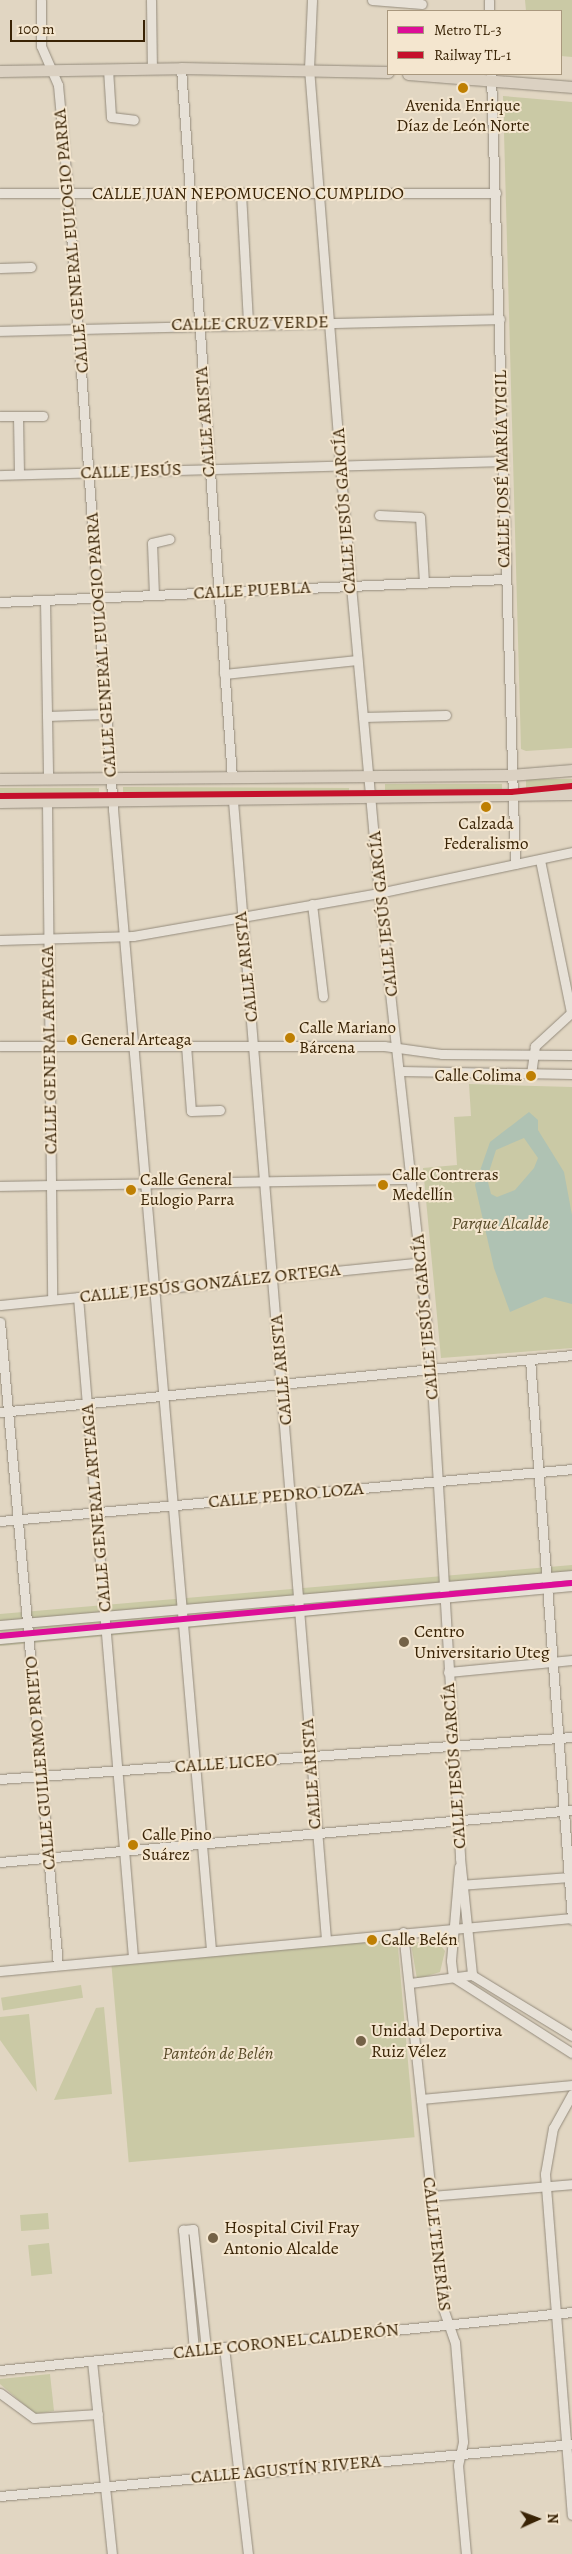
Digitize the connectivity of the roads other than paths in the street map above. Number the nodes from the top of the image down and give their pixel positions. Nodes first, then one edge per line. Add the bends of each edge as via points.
1 (41, 0) edge
2 (151, 0) edge
3 (312, 0) edge
4 (372, 0) edge
5 (422, 5) edge
6 (152, 68) junction
7 (182, 68) junction
8 (309, 68) junction
9 (108, 69) junction
10 (51, 70) junction
11 (0, 71) edge
12 (387, 72) edge
13 (436, 75) edge
14 (492, 77) edge
15 (572, 87) edge
16 (134, 120) dead end
17 (0, 193) edge
18 (68, 193) junction
19 (189, 193) junction
20 (241, 193) junction
21 (320, 193) junction
22 (496, 193) junction
23 (31, 267) dead end
24 (0, 268) edge
25 (500, 319) junction
26 (331, 321) junction
27 (248, 323) junction
28 (198, 324) junction
29 (78, 329) junction
30 (0, 331) edge
31 (0, 416) edge
32 (18, 416) junction
33 (43, 416) dead end
34 (501, 461) junction
35 (340, 465) junction
36 (209, 468) junction
37 (89, 472) junction
38 (20, 474) junction
39 (0, 475) edge
40 (380, 515) dead end
41 (170, 539) dead end
42 (504, 579) junction
43 (424, 582) junction
44 (350, 586) junction
45 (218, 592) junction
46 (154, 595) junction
47 (98, 597) junction
48 (45, 600) junction
49 (0, 602) edge
50 (357, 660) junction
51 (224, 674) junction
52 (106, 714) junction
53 (47, 716) junction
54 (446, 716) dead end
55 (362, 717) junction
56 (572, 770) edge
57 (510, 774) junction
58 (368, 776) junction
59 (232, 777) junction
60 (48, 778) junction
61 (111, 778) junction
62 (0, 779) edge
63 (572, 794) edge
64 (511, 797) junction
65 (370, 799) junction
66 (233, 801) junction
67 (0, 802) edge
68 (47, 802) junction
69 (112, 803) junction
70 (572, 852) edge
71 (540, 860) junction
72 (515, 864) junction
73 (379, 893) junction
74 (312, 904) junction
75 (241, 915) junction
76 (123, 937) junction
77 (0, 940) edge
78 (48, 940) junction
79 (323, 996) dead end
80 (572, 1013) edge
81 (132, 1045) junction
82 (186, 1045) junction
83 (254, 1045) junction
84 (0, 1046) edge
85 (49, 1046) junction
86 (398, 1050) junction
87 (532, 1055) junction
88 (572, 1055) edge
89 (400, 1071) junction
90 (531, 1074) junction
91 (572, 1074) edge
92 (220, 1110) dead end
93 (411, 1179) junction
94 (266, 1182) junction
95 (144, 1185) junction
96 (0, 1186) edge
97 (51, 1186) junction
98 (420, 1262) junction
99 (273, 1276) junction
100 (153, 1289) junction
101 (78, 1297) junction
102 (52, 1299) junction
103 (0, 1305) edge
104 (0, 1322) edge
105 (572, 1355) edge
106 (530, 1359) junction
107 (431, 1367) junction
108 (282, 1384) junction
109 (162, 1396) junction
110 (87, 1403) junction
111 (4, 1412) edge
112 (572, 1469) edge
113 (538, 1472) junction
114 (438, 1482) junction
115 (291, 1494) junction
116 (171, 1504) junction
117 (96, 1512) junction
118 (18, 1519) junction
119 (0, 1521) edge
120 (572, 1575) edge
121 (546, 1577) junction
122 (442, 1585) junction
123 (572, 1586) edge
124 (547, 1589) junction
125 (298, 1598) junction
126 (443, 1599) junction
127 (180, 1609) junction
128 (299, 1611) junction
129 (105, 1616) junction
130 (28, 1623) junction
131 (181, 1624) junction
132 (0, 1625) edge
133 (106, 1630) junction
134 (29, 1636) junction
135 (0, 1639) edge
136 (572, 1660) edge
137 (552, 1661) junction
138 (448, 1672) junction
139 (572, 1737) edge
140 (558, 1738) junction
141 (453, 1747) junction
142 (310, 1757) junction
143 (195, 1765) junction
144 (118, 1770) junction
145 (41, 1776) junction
146 (0, 1779) edge
147 (568, 1810) edge
148 (458, 1817) junction
149 (315, 1831) junction
150 (202, 1841) junction
151 (124, 1849) junction
152 (48, 1857) junction
153 (0, 1862) edge
154 (569, 1877) junction
155 (462, 1884) junction
156 (572, 1918) edge
157 (468, 1927) junction
158 (454, 1928) junction
159 (403, 1932) junction
160 (326, 1940) junction
161 (211, 1950) junction
162 (133, 1958) junction
163 (58, 1965) junction
164 (0, 1971) edge
165 (472, 1975) junction
166 (454, 1977) junction
167 (410, 1984) junction
168 (572, 2036) edge
169 (572, 2053) edge
170 (572, 2085) edge
171 (572, 2094) edge
172 (421, 2098) junction
173 (572, 2184) edge
174 (545, 2186) junction
175 (430, 2196) junction
176 (572, 2312) edge
177 (556, 2314) junction
178 (449, 2325) junction
179 (224, 2347) junction
180 (206, 2349) junction
181 (194, 2350) junction
182 (92, 2361) junction
183 (0, 2370) edge
184 (0, 2393) edge
185 (98, 2414) junction
186 (569, 2444) edge
187 (461, 2454) junction
188 (238, 2474) junction
189 (105, 2486) junction
190 (0, 2496) edge
191 (572, 2515) edge
192 (112, 2554) edge
193 (248, 2554) edge
194 (466, 2554) edge

1 - 10 street, CALLE GENERAL EULOGIO PARRA via 41,46
2 - 6 street
3 - 8 street, CALLE JESÚS GARCÍA
4 - 5 street
6 - 7 main road
6 - 9 main road
7 - 8 main road
7 - 19 street, CALLE ARISTA
8 - 12 main road
8 - 21 street, CALLE JESÚS GARCÍA
9 - 10 main road
9 - 16 street via 111,117
10 - 11 main road
10 - 18 street, CALLE GENERAL EULOGIO PARRA via 58,85
13 - 14 main road
14 - 15 main road
14 - 22 street, CALLE JOSÉ MARÍA VIGIL
17 - 18 street, CALLE JUAN NEPOMUCENO CUMPLIDO
18 - 19 street, CALLE JUAN NEPOMUCENO CUMPLIDO
18 - 29 street, CALLE GENERAL EULOGIO PARRA
19 - 20 street, CALLE JUAN NEPOMUCENO CUMPLIDO
19 - 28 street, CALLE ARISTA
20 - 21 street, CALLE JUAN NEPOMUCENO CUMPLIDO
20 - 27 street
21 - 22 street, CALLE JUAN NEPOMUCENO CUMPLIDO
21 - 26 street, CALLE JESÚS GARCÍA
22 - 25 street, CALLE JOSÉ MARÍA VIGIL
23 - 24 street
25 - 26 street, CALLE CRUZ VERDE
25 - 34 street, CALLE JOSÉ MARÍA VIGIL
26 - 27 street, CALLE CRUZ VERDE
26 - 35 street, CALLE JESÚS GARCÍA
27 - 28 street, CALLE CRUZ VERDE
28 - 29 street, CALLE CRUZ VERDE
28 - 36 street, CALLE ARISTA
29 - 30 street, CALLE CRUZ VERDE
29 - 37 street, CALLE GENERAL EULOGIO PARRA
31 - 32 street
32 - 33 street
32 - 38 street
34 - 35 street, CALLE JESÚS
34 - 42 street, CALLE JOSÉ MARÍA VIGIL
35 - 36 street, CALLE JESÚS
35 - 44 street, CALLE JESÚS GARCÍA
36 - 37 street, CALLE JESÚS
36 - 45 street, CALLE ARISTA
37 - 38 street, CALLE JESÚS
37 - 47 street, CALLE GENERAL EULOGIO PARRA
38 - 39 street, CALLE JESÚS
40 - 43 street via 420,517
41 - 46 street via 152,543
42 - 43 street, CALLE PUEBLA
42 - 57 street, CALLE JOSÉ MARÍA VIGIL
43 - 44 street, CALLE PUEBLA
44 - 45 street, CALLE PUEBLA
44 - 50 street, CALLE JESÚS GARCÍA
45 - 46 street, CALLE PUEBLA
45 - 51 street, CALLE ARISTA
46 - 47 street, CALLE PUEBLA
47 - 48 street, CALLE PUEBLA
47 - 52 street, CALLE GENERAL EULOGIO PARRA
48 - 49 street, CALLE PUEBLA
48 - 53 street
50 - 51 street
50 - 55 street, CALLE JESÚS GARCÍA
51 - 59 street, CALLE ARISTA
52 - 53 street
52 - 61 street, CALLE GENERAL EULOGIO PARRA
53 - 60 street
54 - 55 street
55 - 58 street, CALLE JESÚS GARCÍA
56 - 57 main road
57 - 58 main road
57 - 64 street, CALLE JOSÉ MARÍA VIGIL
58 - 59 main road
58 - 65 street, CALLE JESÚS GARCÍA
59 - 61 main road
60 - 61 main road
60 - 62 main road
61 - 69 street, CALLE GENERAL EULOGIO PARRA
63 - 64 main road
64 - 65 main road
64 - 72 street, CALLE JOSÉ MARÍA VIGIL
65 - 66 main road
65 - 73 street, CALLE JESÚS GARCÍA
66 - 69 main road
66 - 75 street, CALLE ARISTA
67 - 68 main road
68 - 69 main road
68 - 78 street, CALLE GENERAL ARTEAGA
69 - 76 street, CALLE GENERAL EULOGIO PARRA
70 - 71 street
71 - 72 street
71 - 80 street
72 - 73 street
73 - 74 street
73 - 86 street, CALLE JESÚS GARCÍA
74 - 75 street
74 - 79 street
75 - 76 street
75 - 83 street, CALLE ARISTA
76 - 78 street
76 - 81 street, CALLE GENERAL EULOGIO PARRA
77 - 78 street
78 - 85 street, CALLE GENERAL ARTEAGA
80 - 87 street via 535,1046
81 - 82 street
81 - 85 street
81 - 95 street, CALLE GENERAL EULOGIO PARRA
82 - 83 street
82 - 92 street via 191,1110
83 - 86 street via 384,1046
83 - 94 street, CALLE ARISTA
84 - 85 street
85 - 97 street, CALLE GENERAL ARTEAGA
86 - 87 street
86 - 89 street, CALLE JESÚS GARCÍA
87 - 88 street
87 - 90 street
89 - 90 street
89 - 93 street, CALLE JESÚS GARCÍA
90 - 91 street
93 - 94 street
93 - 98 street, CALLE JESÚS GARCÍA
94 - 95 street
94 - 99 street, CALLE ARISTA
95 - 97 street
95 - 100 street, CALLE GENERAL EULOGIO PARRA
96 - 97 street
97 - 102 street, CALLE GENERAL ARTEAGA
98 - 99 street, CALLE JESÚS GONZÁLEZ ORTEGA
98 - 107 street, CALLE JESÚS GARCÍA
99 - 100 street, CALLE JESÚS GONZÁLEZ ORTEGA
99 - 108 street, CALLE ARISTA
100 - 101 street, CALLE JESÚS GONZÁLEZ ORTEGA
100 - 109 street, CALLE GENERAL EULOGIO PARRA
101 - 102 street, CALLE JESÚS GONZÁLEZ ORTEGA
101 - 110 street, CALLE GENERAL ARTEAGA
102 - 103 street, CALLE JESÚS GONZÁLEZ ORTEGA
104 - 111 street, CALLE GUILLERMO PRIETO
105 - 106 street
106 - 107 street
106 - 113 street
107 - 108 street
107 - 114 street, CALLE JESÚS GARCÍA
108 - 109 street
108 - 115 street, CALLE ARISTA
109 - 110 street
109 - 116 street, CALLE GENERAL EULOGIO PARRA
110 - 111 street
110 - 117 street, CALLE GENERAL ARTEAGA
111 - 118 street, CALLE GUILLERMO PRIETO
112 - 113 street, CALLE PEDRO LOZA
113 - 114 street, CALLE PEDRO LOZA
113 - 121 street
114 - 115 street, CALLE PEDRO LOZA
114 - 122 street, CALLE JESÚS GARCÍA
115 - 116 street, CALLE PEDRO LOZA
115 - 125 street, CALLE ARISTA
116 - 117 street, CALLE PEDRO LOZA
116 - 127 street, CALLE GENERAL EULOGIO PARRA
117 - 118 street, CALLE PEDRO LOZA
117 - 129 street, CALLE GENERAL ARTEAGA
118 - 119 street, CALLE PEDRO LOZA
118 - 130 street, CALLE GUILLERMO PRIETO
120 - 121 street
121 - 122 street
121 - 124 street
122 - 125 street
122 - 126 street, CALLE JESÚS GARCÍA
123 - 124 street
124 - 126 street
124 - 137 street
125 - 127 street
125 - 128 street, CALLE ARISTA
126 - 128 street
126 - 138 street, CALLE JESÚS GARCÍA
127 - 129 street
127 - 131 street, CALLE GENERAL EULOGIO PARRA
128 - 131 street
128 - 142 street, CALLE ARISTA
129 - 130 street
129 - 133 street, CALLE GENERAL ARTEAGA
130 - 132 street
130 - 134 street, CALLE GUILLERMO PRIETO
131 - 133 street
131 - 143 street, CALLE GENERAL EULOGIO PARRA
133 - 134 street
133 - 144 street, CALLE GENERAL ARTEAGA
134 - 135 street
134 - 145 street, CALLE GUILLERMO PRIETO
136 - 137 street
137 - 138 street
137 - 140 street
138 - 141 street, CALLE JESÚS GARCÍA
139 - 140 street, CALLE LICEO
140 - 141 street, CALLE LICEO
140 - 147 street
141 - 142 street, CALLE LICEO
141 - 148 street, CALLE JESÚS GARCÍA
142 - 143 street, CALLE LICEO
142 - 149 street, CALLE ARISTA
143 - 144 street, CALLE LICEO
143 - 150 street, CALLE GENERAL EULOGIO PARRA
144 - 145 street, CALLE LICEO
144 - 151 street, CALLE GENERAL ARTEAGA
145 - 146 street, CALLE LICEO
145 - 152 street, CALLE GUILLERMO PRIETO
147 - 148 street
147 - 154 street
148 - 149 street
148 - 155 street, CALLE JESÚS GARCÍA
149 - 150 street
149 - 160 street, CALLE ARISTA
150 - 151 street
150 - 161 street, CALLE GENERAL EULOGIO PARRA
151 - 152 street
151 - 162 street, CALLE GENERAL ARTEAGA
152 - 153 street
152 - 163 street, CALLE GUILLERMO PRIETO
154 - 155 street
154 - 156 street
155 - 157 street, CALLE JESÚS GARCÍA
155 - 158 street, CALLE JESÚS GARCÍA
156 - 157 street
157 - 158 street
157 - 165 street, CALLE JESÚS GARCÍA
158 - 159 street
158 - 166 street, CALLE JESÚS GARCÍA
159 - 160 street
159 - 167 street, CALLE TENERÍAS
160 - 161 street
161 - 162 street
162 - 163 street
163 - 164 street
165 - 166 street
165 - 168 street
166 - 167 street
166 - 169 street
167 - 172 street, CALLE TENERÍAS
170 - 172 street
171 - 174 street via 553,2128
172 - 175 street, CALLE TENERÍAS
173 - 174 street
174 - 175 street
174 - 177 street
175 - 178 street, CALLE TENERÍAS
176 - 177 street, CALLE CORONEL CALDERÓN
177 - 178 street, CALLE CORONEL CALDERÓN
177 - 186 street
178 - 179 street, CALLE CORONEL CALDERÓN
178 - 187 street, CALLE TENERÍAS via 455,2342
179 - 180 street, CALLE CORONEL CALDERÓN
179 - 188 street
180 - 181 street, CALLE CORONEL CALDERÓN
180 - 181 street via 193,2229 183,2230
181 - 182 street, CALLE CORONEL CALDERÓN
182 - 183 street, CALLE CORONEL CALDERÓN
182 - 185 street
184 - 185 street via 34,2418
185 - 189 street
186 - 187 street, CALLE AGUSTÍN RIVERA
186 - 191 street
187 - 188 street, CALLE AGUSTÍN RIVERA
187 - 194 street, CALLE TENERÍAS
188 - 189 street, CALLE AGUSTÍN RIVERA
188 - 193 street
189 - 190 street, CALLE AGUSTÍN RIVERA
189 - 192 street

